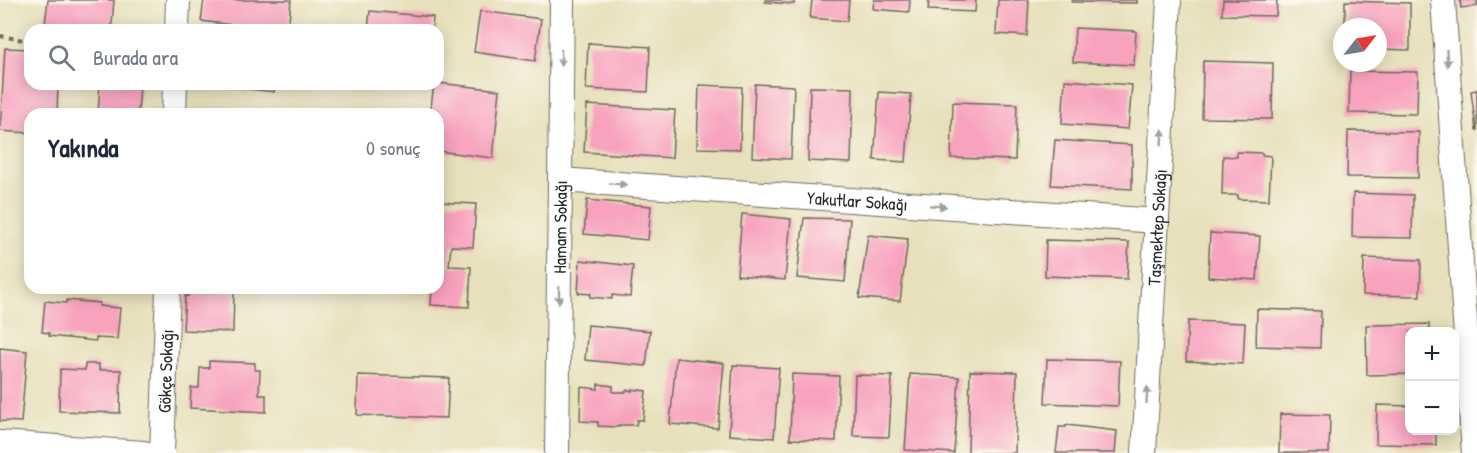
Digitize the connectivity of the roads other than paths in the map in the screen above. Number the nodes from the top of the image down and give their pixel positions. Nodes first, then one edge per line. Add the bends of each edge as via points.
1 (178, 0) edge
2 (562, 0) edge
3 (1169, 0) edge
4 (1443, 0) edge
5 (177, 24) edge
6 (175, 90) edge
7 (174, 108) edge
8 (560, 180) junction
9 (1157, 221) junction
10 (168, 294) edge
11 (0, 443) edge
12 (144, 453) edge
13 (162, 453) edge
14 (557, 453) edge
15 (1144, 453) edge
16 (1474, 453) edge

1 - 5 street
2 -> 8 street, Hamam Sokağı
9 -> 3 street, Taşmektep Sokağı
4 -> 16 street
6 - 7 street
8 -> 9 street, Yakutlar Sokağı
8 -> 14 street, Hamam Sokağı
15 -> 9 street, Taşmektep Sokağı
10 - 13 street, Gökçe Sokağı
11 - 12 street

